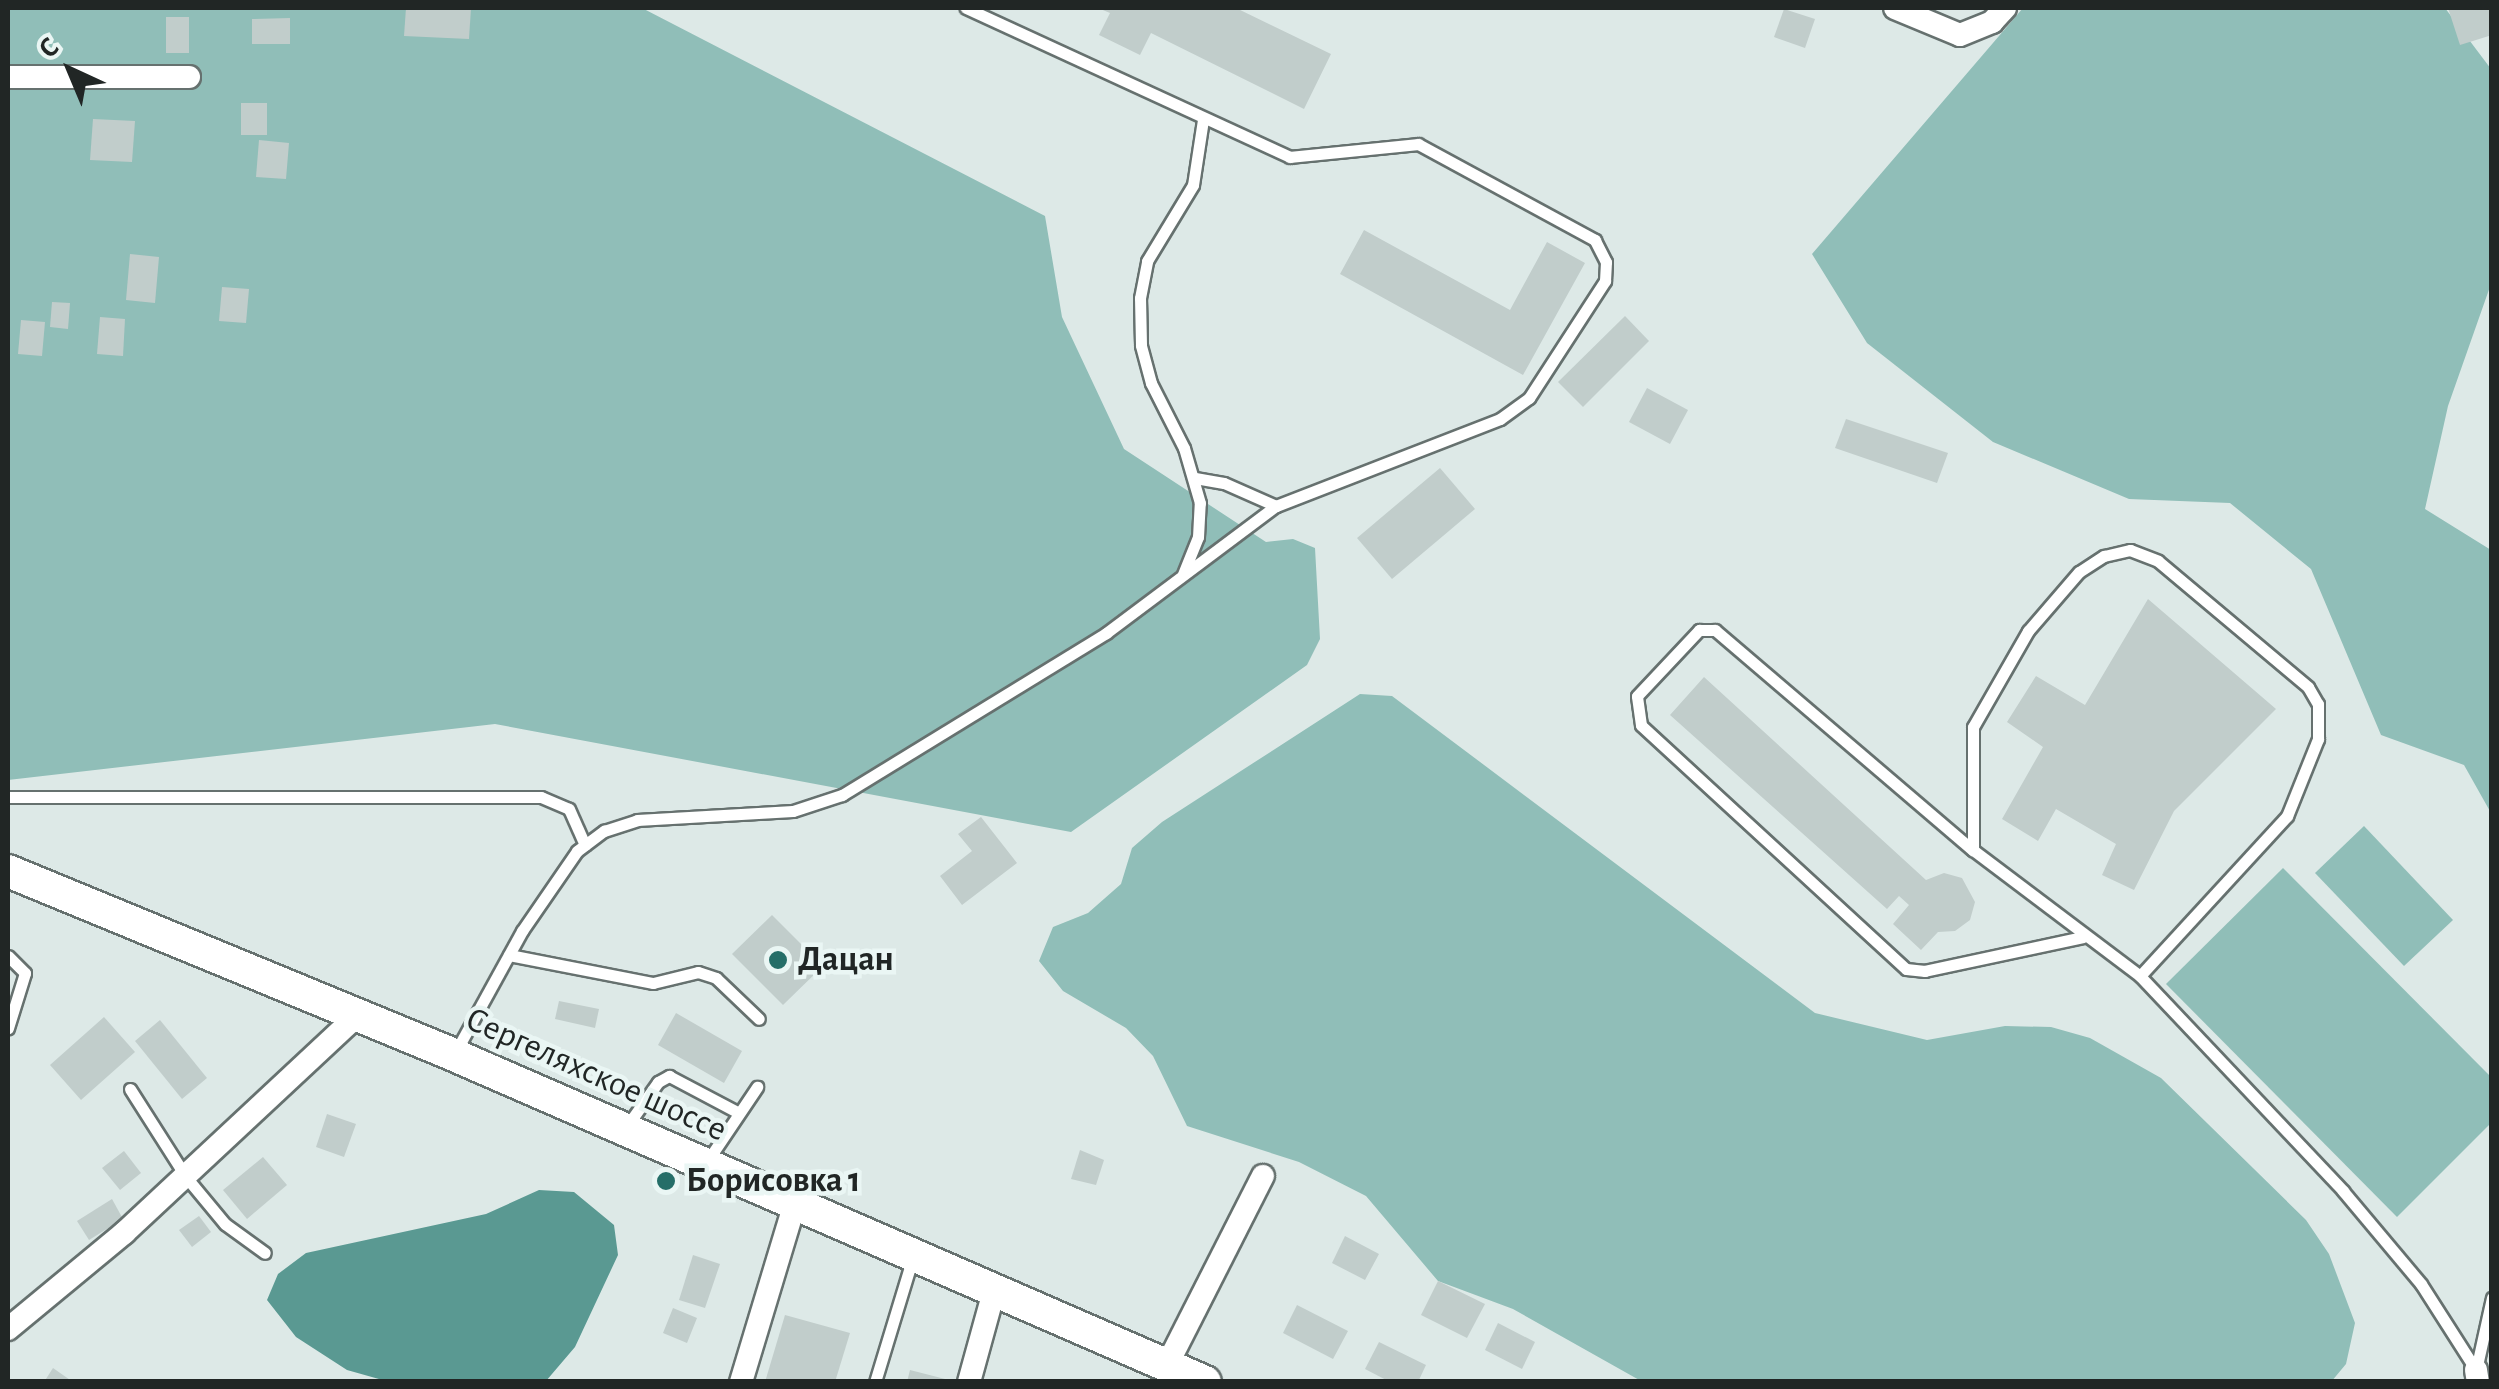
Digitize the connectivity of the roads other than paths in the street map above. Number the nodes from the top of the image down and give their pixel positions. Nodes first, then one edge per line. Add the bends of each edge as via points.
1 (966, 8) edge
2 (1896, 8) edge
3 (2006, 8) edge
4 (8, 77) edge
5 (188, 77) dead end
6 (1203, 120) junction
7 (1194, 478) junction
8 (1276, 506) junction
9 (1181, 577) junction
10 (8, 797) edge
11 (586, 845) junction
12 (1974, 850) junction
13 (8, 871) edge
14 (2084, 938) junction
15 (509, 955) junction
16 (8, 956) edge
17 (2140, 976) junction
18 (356, 1017) junction
19 (758, 1019) dead end
20 (8, 1028) edge
21 (454, 1055) junction
22 (757, 1086) dead end
23 (130, 1089) dead end
24 (740, 1113) junction
25 (624, 1130) junction
26 (704, 1166) junction
27 (1263, 1176) dead end
28 (186, 1177) junction
29 (794, 1206) junction
30 (265, 1253) dead end
31 (913, 1257) junction
32 (994, 1292) junction
33 (2492, 1298) edge
34 (8, 1329) edge
35 (1167, 1365) junction
36 (2477, 1376) edge
37 (740, 1382) edge
38 (876, 1382) edge
39 (969, 1382) edge
40 (1205, 1382) edge

1 - 6 lane
2 - 3 street via 1960,35
4 - 5 street
6 - 7 lane via 1193,185 1147,261 1140,298 1141,345 1151,383
6 - 8 lane via 1290,156 1418,144 1596,240 1606,262 1605,281 1530,398 1500,419
7 - 8 lane via 1224,482
7 - 9 lane via 1198,537
8 - 9 lane
9 - 11 lane via 1106,633 842,795 793,810 638,820
10 - 11 lane via 541,797 569,809
11 - 15 lane
12 - 14 lane
12 - 14 lane via 1715,630 1698,630 1636,696 1642,725 1906,968 1925,971
12 - 17 lane via 1973,726 2028,631 2079,572 2104,556 2130,550 2158,561 2308,687 2318,704 2318,739 2287,816
13 - 18 main road, Сергеляхское шоссе
14 - 17 lane
15 - 19 lane via 653,983 698,972 716,978
15 - 21 lane
16 - 20 lane via 26,973
17 - 36 lane via 2343,1191 2421,1284
18 - 21 main road, Сергеляхское шоссе
18 - 28 street
21 - 25 main road, Сергеляхское шоссе
22 - 24 lane
23 - 28 lane
24 - 25 lane via 669,1076
24 - 26 lane
25 - 26 main road, Сергеляхское шоссе
26 - 29 main road, Сергеляхское шоссе
27 - 35 street
28 - 30 lane via 225,1224
28 - 34 street
29 - 31 main road, Сергеляхское шоссе
29 - 37 street
31 - 32 main road, Сергеляхское шоссе
31 - 38 lane
32 - 35 main road, Сергеляхское шоссе
32 - 39 street
33 - 36 lane
35 - 40 main road, Сергеляхское шоссе

